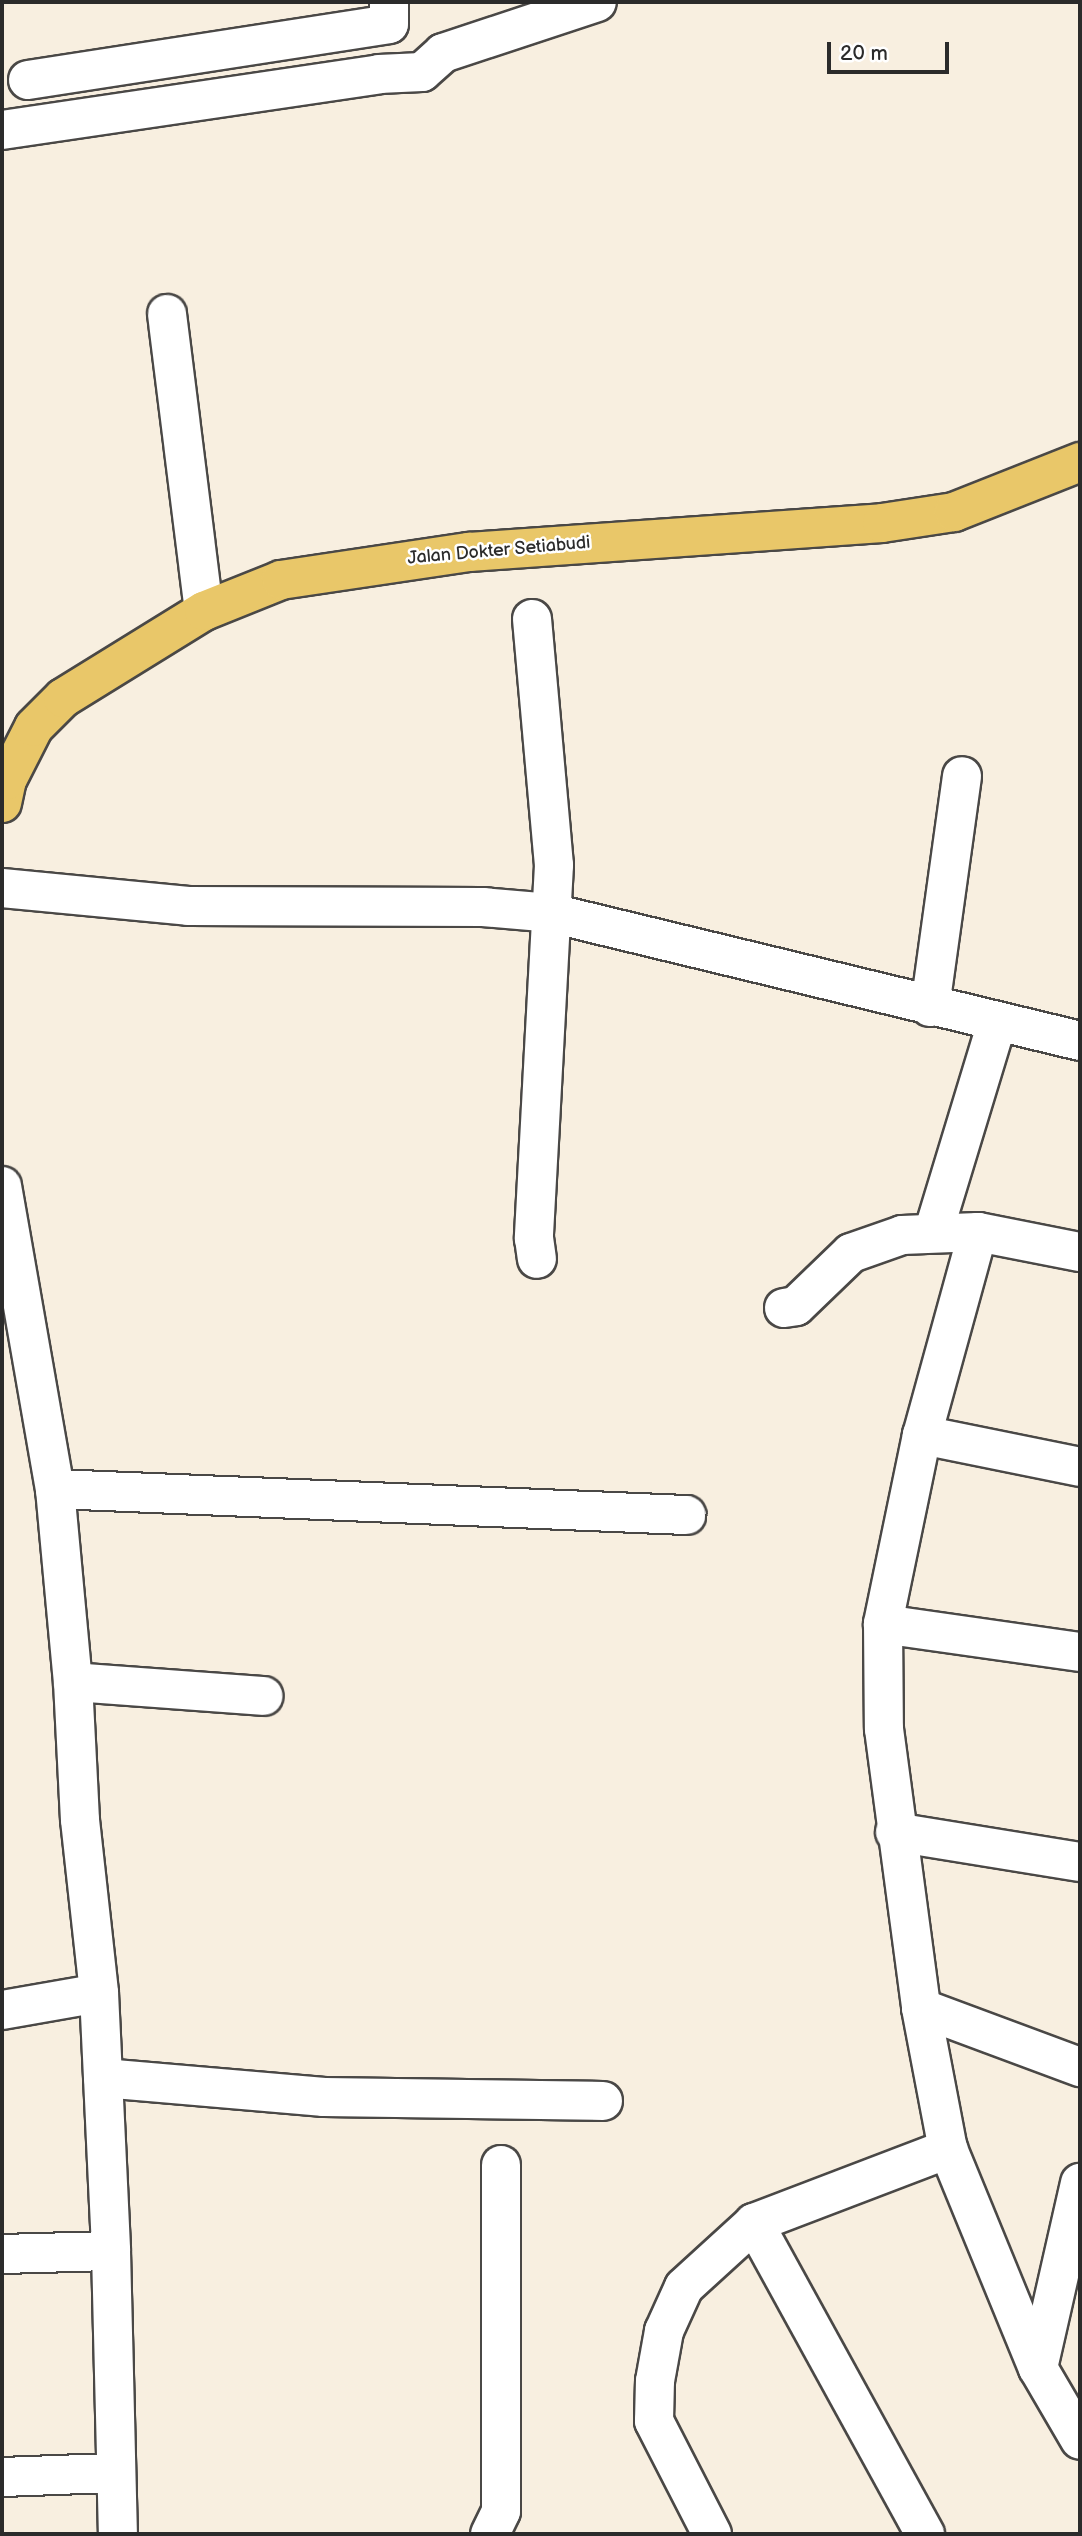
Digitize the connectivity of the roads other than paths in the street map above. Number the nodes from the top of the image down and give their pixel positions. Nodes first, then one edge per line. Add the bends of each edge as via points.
1 (389, 2) edge
2 (597, 2) edge
3 (28, 80) dead end
4 (2, 130) edge
5 (167, 314) dead end
6 (1080, 462) edge
7 (204, 611) junction
8 (532, 619) dead end
9 (962, 776) dead end
10 (4, 785) edge
11 (2, 888) edge
12 (551, 913) junction
13 (930, 1007) junction
14 (997, 1021) junction
15 (1080, 1041) edge
16 (2, 1186) edge
17 (933, 1230) junction
18 (978, 1232) junction
19 (1080, 1252) edge
20 (537, 1259) dead end
21 (784, 1308) dead end
22 (922, 1435) junction
23 (1080, 1467) edge
24 (55, 1489) junction
25 (686, 1515) dead end
26 (883, 1625) junction
27 (1080, 1652) edge
28 (73, 1682) junction
29 (263, 1696) dead end
30 (895, 1832) junction
31 (1080, 1862) edge
32 (99, 1993) junction
33 (921, 2008) junction
34 (2, 2010) edge
35 (1080, 2067) edge
36 (103, 2078) junction
37 (603, 2101) dead end
38 (948, 2149) junction
39 (501, 2165) dead end
40 (1080, 2183) edge
41 (754, 2223) junction
42 (111, 2251) junction
43 (2, 2254) edge
44 (1038, 2368) junction
45 (1080, 2440) edge
46 (113, 2473) junction
47 (2, 2477) edge
48 (118, 2534) edge
49 (490, 2534) edge
50 (712, 2534) edge
51 (925, 2534) edge

1 - 3 street via 389,24
2 - 4 street via 443,53 422,72 379,74
5 - 7 street
6 - 7 main road, Jalan Dokter Setiabudi via 954,512 882,523 399,559 281,580
7 - 10 main road, Jalan Dokter Setiabudi via 63,698 34,727
8 - 12 street via 554,865
9 - 13 street
11 - 12 street via 188,906 483,907
12 - 13 street
12 - 20 street via 534,1238
13 - 14 street
14 - 15 street
14 - 17 street
16 - 24 street
17 - 18 street
17 - 21 street via 876,1241 851,1254 796,1306
18 - 19 street
18 - 22 street
22 - 23 street
22 - 26 street
24 - 25 street
24 - 28 street
26 - 27 street
26 - 30 street via 884,1729
28 - 29 street
28 - 32 street via 80,1821
30 - 31 street
30 - 33 street
32 - 34 street
32 - 36 street
33 - 35 street
33 - 38 street
36 - 37 street via 324,2097
36 - 42 street
38 - 41 street
38 - 44 street
39 - 49 street via 501,2511
40 - 44 street
41 - 50 street via 684,2287 664,2331 655,2381 654,2421
41 - 51 street
42 - 43 street
42 - 46 street
44 - 45 street
46 - 47 street
46 - 48 street

